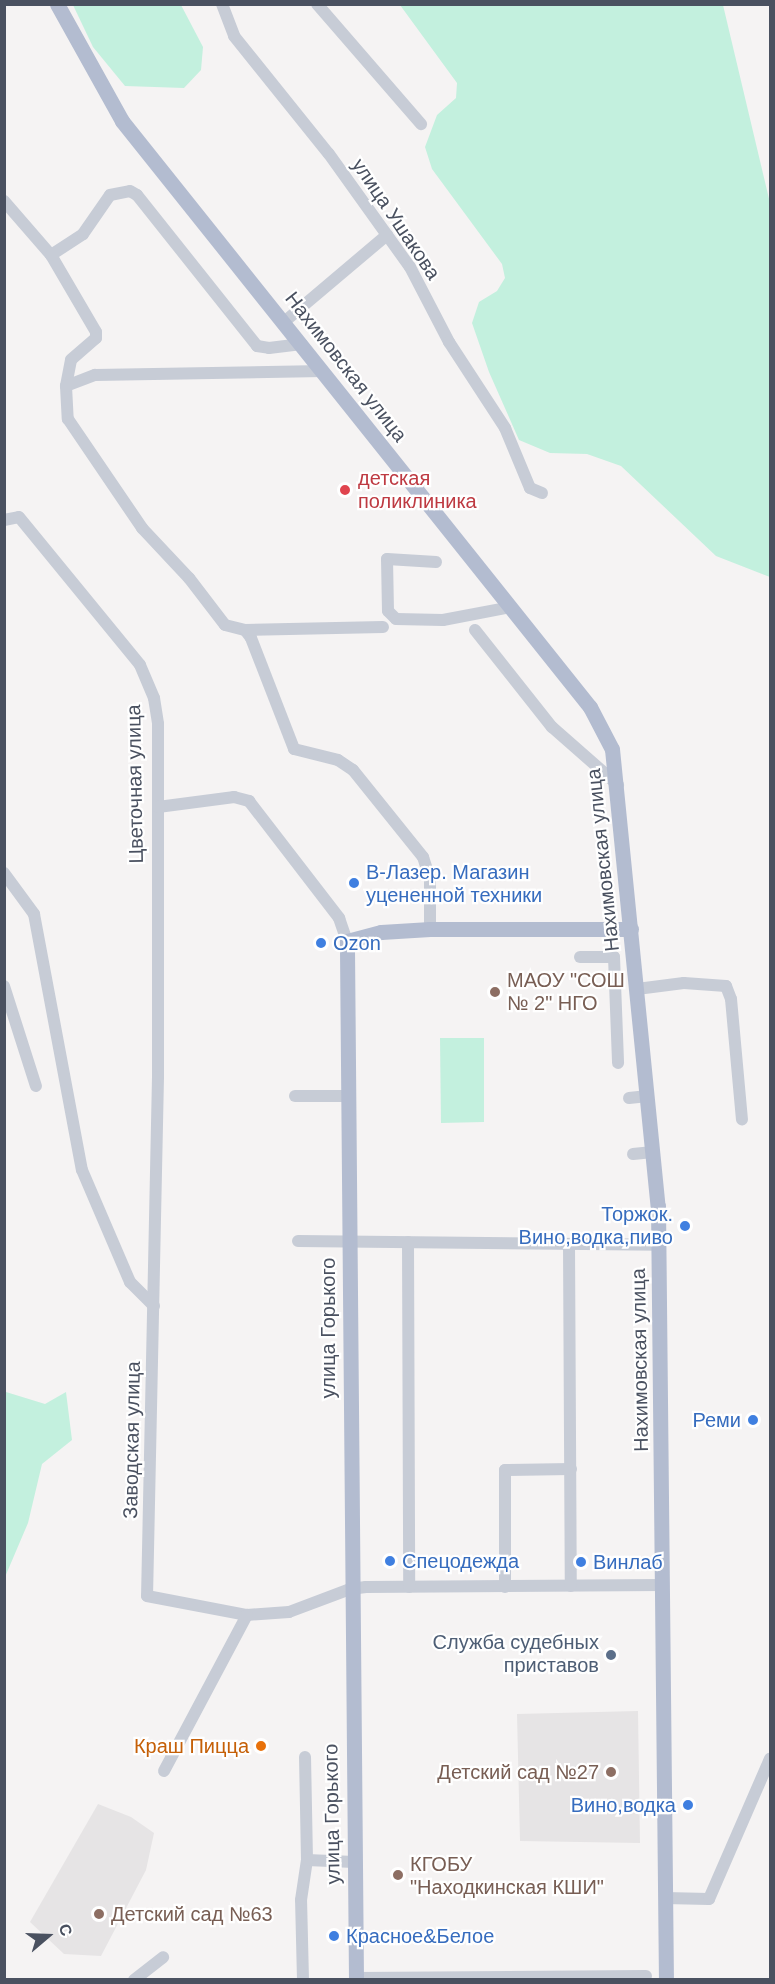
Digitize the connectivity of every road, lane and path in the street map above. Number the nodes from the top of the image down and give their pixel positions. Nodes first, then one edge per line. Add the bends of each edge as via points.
1 (57, 4) edge
2 (222, 4) edge
3 (317, 4) edge
4 (421, 124) dead end
5 (4, 201) edge
6 (387, 235) junction
7 (51, 255) junction
8 (284, 322) junction
9 (302, 344) junction
10 (323, 371) junction
11 (66, 386) junction
12 (542, 493) dead end
13 (4, 520) edge
14 (436, 561) dead end
15 (511, 607) junction
16 (383, 627) dead end
17 (244, 630) junction
18 (475, 630) dead end
19 (618, 785) junction
20 (158, 807) junction
21 (4, 873) edge
22 (430, 929) junction
23 (631, 929) junction
24 (346, 940) junction
25 (580, 957) dead end
26 (4, 986) edge
27 (637, 989) junction
28 (618, 1063) dead end
29 (158, 1077) joint
30 (36, 1086) dead end
31 (295, 1096) dead end
32 (347, 1096) junction
33 (648, 1096) junction
34 (629, 1098) dead end
35 (742, 1120) dead end
36 (653, 1152) junction
37 (633, 1154) dead end
38 (298, 1241) dead end
39 (349, 1242) junction
40 (408, 1242) junction
41 (569, 1244) junction
42 (660, 1245) junction
43 (154, 1306) junction
44 (571, 1469) junction
45 (662, 1585) junction
46 (571, 1586) junction
47 (409, 1587) junction
48 (505, 1587) junction
49 (350, 1589) junction
50 (247, 1615) junction
51 (305, 1757) dead end
52 (771, 1759) edge
53 (164, 1771) dead end
54 (307, 1860) junction
55 (354, 1862) junction
56 (665, 1898) junction
57 (163, 1957) dead end
58 (646, 1976) dead end
59 (356, 1979) edge
60 (134, 1980) edge
61 (303, 1980) edge
62 (666, 1980) edge

1 - 8 main road, Нахимовская улица via 122,121
2 - 6 street, улица Ушакова via 234,36
3 - 4 street
5 - 7 street
6 - 8 street
6 - 12 street, улица Ушакова via 505,428 530,488
7 - 9 street via 84,234 110,195 130,191 257,346 281,348
7 - 11 street via 96,332 96,338 71,360
8 - 9 main road, Нахимовская улица
9 - 10 main road, Нахимовская улица
10 - 11 street via 95,375
10 - 15 main road, Нахимовская улица
11 - 17 street via 68,419 142,528 189,578 225,625
13 - 20 street, Цветочная улица via 19,517 148,677 158,724
14 - 15 street via 387,559 388,611 396,620 443,620
15 - 19 main road, Нахимовская улица via 600,723 612,749
16 - 17 street
17 - 22 street via 294,749 338,760 353,770 423,857 430,879
18 - 19 street via 552,727
19 - 23 main road, Нахимовская улица
20 - 24 street, улица Горького via 234,797 249,801 339,918
20 - 29 street, Цветочная улица
21 - 43 street via 34,914 82,1170 130,1282
22 - 23 main road
22 - 24 main road via 381,932
23 - 27 main road, Нахимовская улица
24 - 32 main road, улица Горького
25 - 28 street via 614,957
26 - 30 street
27 - 33 main road, Нахимовская улица
27 - 35 street via 684,983 726,986 731,999
29 - 43 street, Заводская улица
31 - 32 street
32 - 39 main road, улица Горького
33 - 34 street
33 - 36 main road, Нахимовская улица
36 - 37 street
36 - 42 main road, Нахимовская улица
38 - 39 street
39 - 40 street
39 - 49 main road, улица Горького
40 - 41 street
40 - 47 street
41 - 42 street
41 - 44 street
42 - 45 main road, Нахимовская улица
43 - 50 street, Заводская улица via 147,1596
44 - 46 street
44 - 48 street via 505,1470
45 - 46 street, Заводская улица
45 - 56 main road, Нахимовская улица
46 - 48 street, Заводская улица
47 - 48 street, Заводская улица
47 - 49 street, Заводская улица
49 - 50 street, Заводская улица via 289,1612
49 - 55 main road, улица Горького
50 - 53 street
51 - 54 street
52 - 56 street via 709,1899
54 - 55 street
54 - 61 street via 301,1900
55 - 59 main road, улица Горького
56 - 62 main road, Нахимовская улица
57 - 60 street
58 - 59 street

